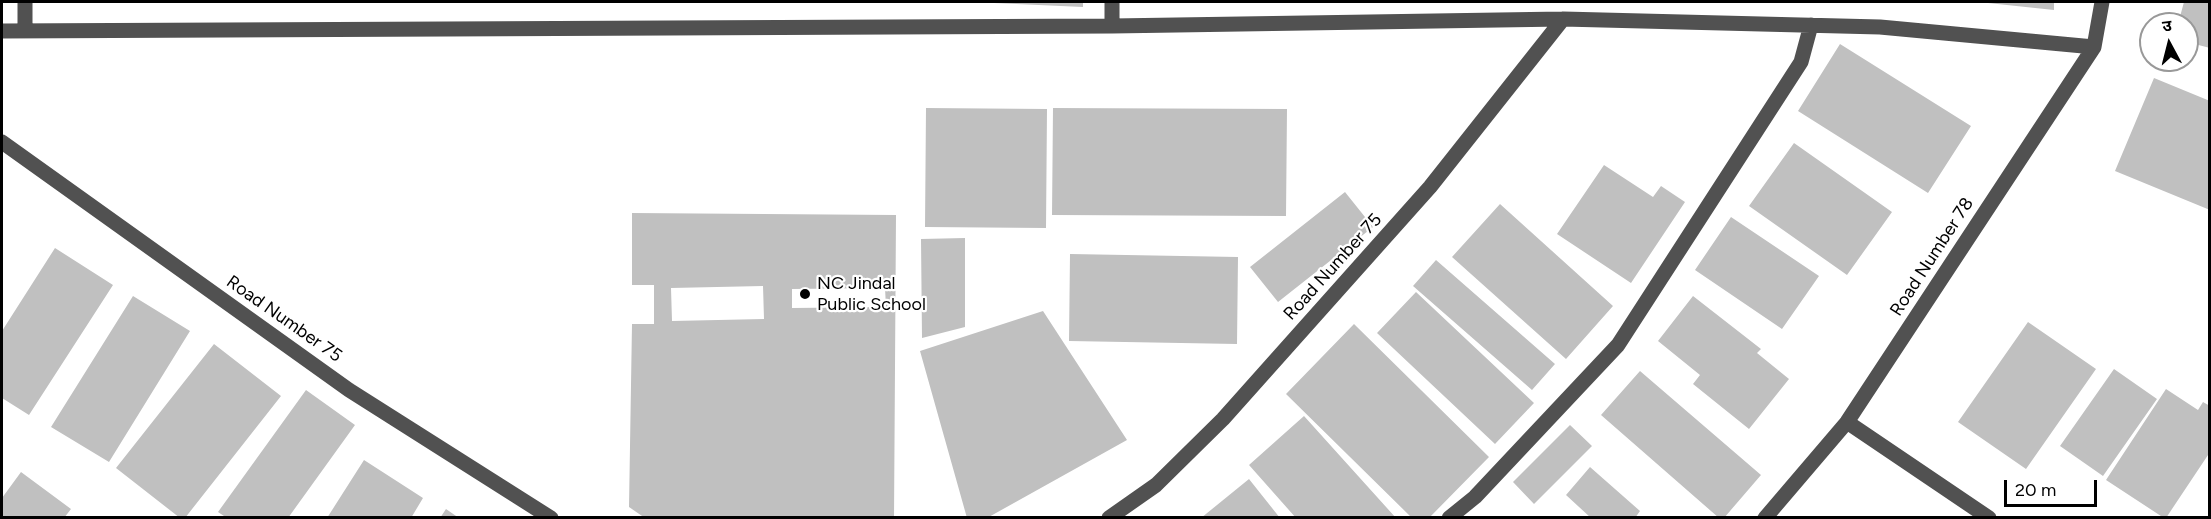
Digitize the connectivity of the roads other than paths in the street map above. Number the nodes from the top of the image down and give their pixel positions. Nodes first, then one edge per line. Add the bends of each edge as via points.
1 (25, 2) edge
2 (1112, 2) edge
3 (2102, 2) edge
4 (1563, 19) junction
5 (1811, 25) junction
6 (1112, 26) junction
7 (2, 31) edge
8 (25, 31) junction
9 (2094, 47) junction
10 (2, 142) edge
11 (1847, 422) junction
12 (551, 518) edge
13 (1109, 518) edge
14 (1449, 518) edge
15 (1765, 518) edge
16 (1989, 518) edge

1 - 8 street
2 - 6 street
3 - 9 street, Road Number 78
4 - 5 street
4 - 6 street
4 - 13 street, Road Number 75 via 1430,187 1223,419 1156,484
5 - 9 street via 1880,27
5 - 14 street via 1801,62 1618,345 1475,497
6 - 8 street
7 - 8 street
9 - 11 street, Road Number 78
10 - 12 street, Road Number 75 via 349,390
11 - 15 street, Road Number 78
11 - 16 street

